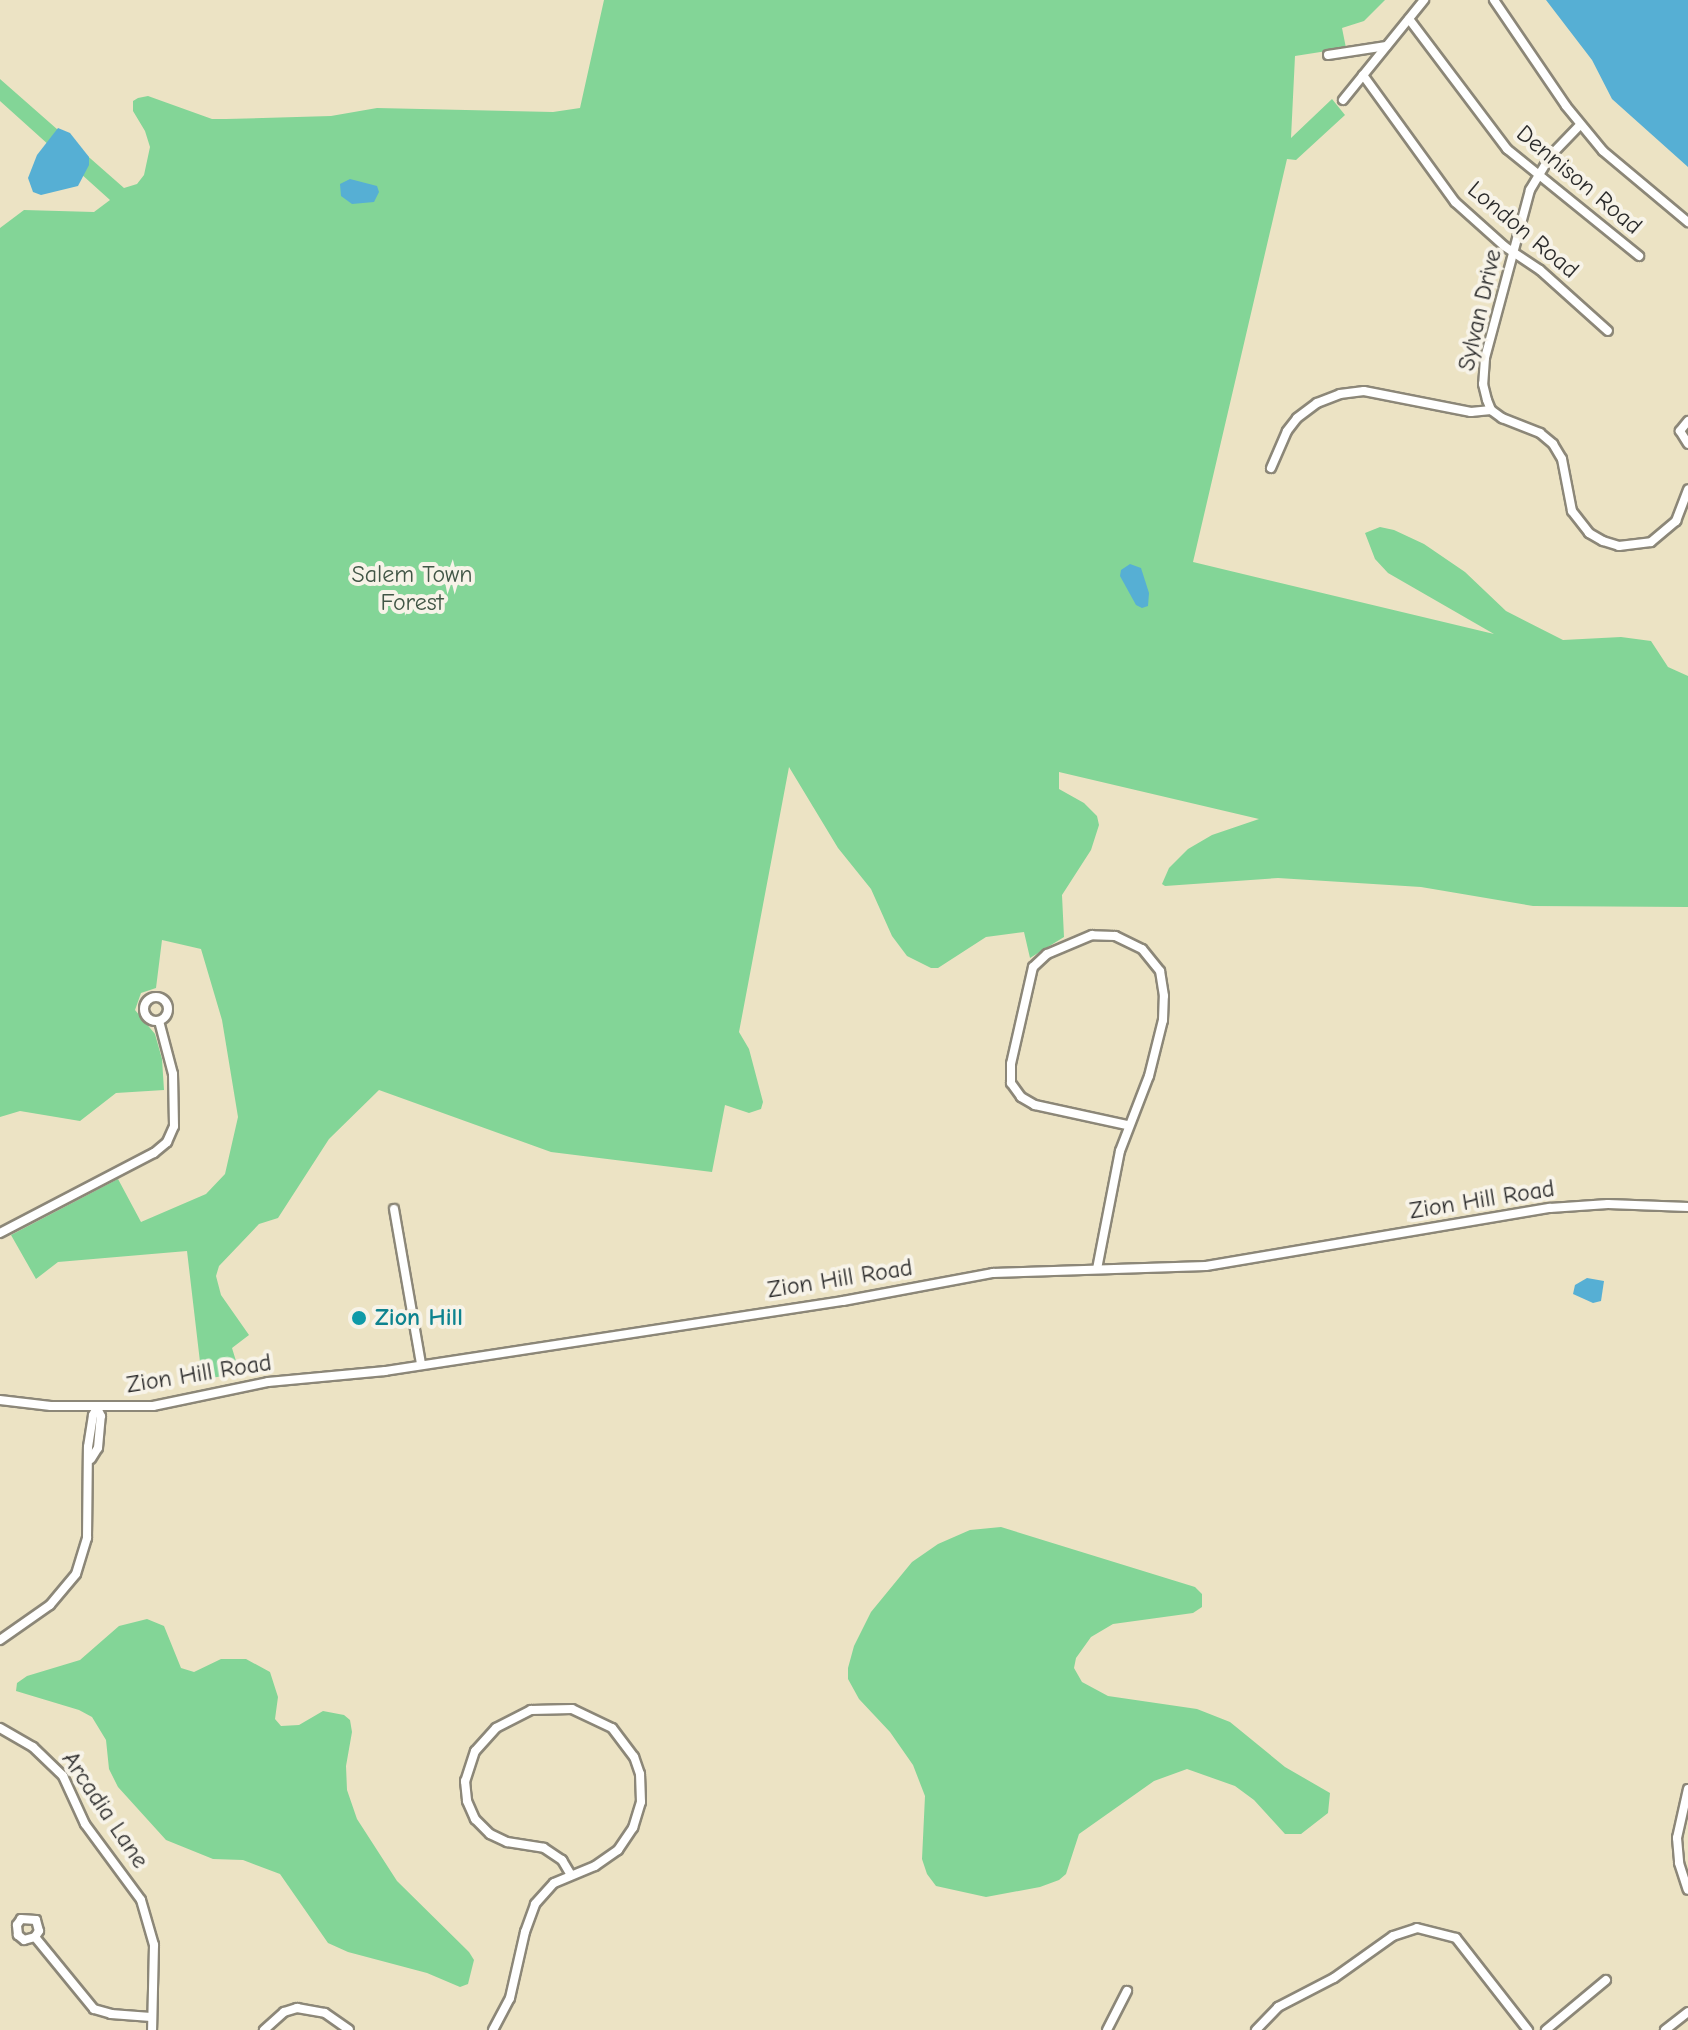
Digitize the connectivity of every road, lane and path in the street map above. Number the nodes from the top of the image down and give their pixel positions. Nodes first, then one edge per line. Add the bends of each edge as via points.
1 (1424, 0) edge
2 (1494, 0) edge
3 (1409, 19) junction
4 (1387, 46) junction
5 (1328, 55) dead end
6 (1363, 75) junction
7 (1343, 100) dead end
8 (1580, 125) junction
9 (1537, 174) junction
10 (1688, 222) edge
11 (1514, 252) junction
12 (1639, 256) dead end
13 (1608, 331) dead end
14 (1491, 410) junction
15 (1688, 421) edge
16 (1688, 444) edge
17 (1271, 468) dead end
18 (1688, 489) edge
19 (159, 1021) dead end
20 (1127, 1125) junction
21 (1688, 1207) edge
22 (394, 1209) dead end
23 (0, 1233) edge
24 (1097, 1269) junction
25 (421, 1364) junction
26 (0, 1400) edge
27 (97, 1408) junction
28 (0, 1640) edge
29 (0, 1728) edge
30 (1688, 1789) edge
31 (571, 1875) junction
32 (1688, 1890) edge
33 (35, 1937) dead end
34 (1606, 1980) dead end
35 (1127, 1991) dead end
36 (1688, 2012) edge
37 (151, 2017) junction
38 (1526, 2026) edge
39 (152, 2030) edge
40 (264, 2030) edge
41 (349, 2030) edge
42 (493, 2030) edge
43 (1107, 2030) edge
44 (1256, 2030) edge
45 (1513, 2030) edge
46 (1546, 2030) edge
47 (1665, 2030) edge

1 - 3 street
2 - 8 street
3 - 4 street
3 - 9 street, Dennison Road via 1491,130
4 - 5 street
4 - 6 street
6 - 7 street
6 - 11 street, London Road via 1455,202
8 - 9 street, Sylvan Drive
8 - 10 street via 1621,168
9 - 11 street, Sylvan Drive
9 - 12 street, Dennison Road
11 - 13 street, London Road
11 - 14 street, Sylvan Drive via 1485,358 1483,384
14 - 17 street via 1471,412 1364,391 1340,394 1297,418
14 - 18 street via 1553,444 1562,459 1572,511 1603,541 1619,546 1651,542 1676,521
15 - 16 street via 1680,431
19 - 23 street via 173,1074 174,1126 167,1142
20 - 20 street via 1149,1076 1162,1027 1163,980 1153,959 1137,945 1115,936 1092,935 1047,954 1031,972 1011,1083 1035,1105
20 - 24 street
21 - 24 street, Zion Hill Road via 1550,1208 1206,1266
22 - 25 street
24 - 25 street, Zion Hill Road via 993,1273 843,1301
25 - 27 street, Zion Hill Road via 268,1382 153,1406
26 - 27 street, Zion Hill Road
27 - 28 street via 88,1447 87,1538 76,1574 50,1605
29 - 37 street, Arcadia Lane via 33,1747 63,1776 85,1824 141,1900 154,1945
30 - 32 street via 1677,1838
31 - 31 street via 603,1862 629,1836 639,1811 640,1774 625,1741 605,1723 572,1709 531,1710 496,1728 480,1745 467,1771 467,1801 490,1834 544,1848
31 - 42 street via 547,1889 535,1904 510,1998
33 - 37 street via 94,2009
34 - 46 street
35 - 43 street
36 - 47 street
37 - 39 street, Arcadia Lane
38 - 44 street via 1456,1938 1417,1928 1393,1936 1334,1978 1278,2007
38 - 45 street
40 - 41 street via 297,2008 325,2013

